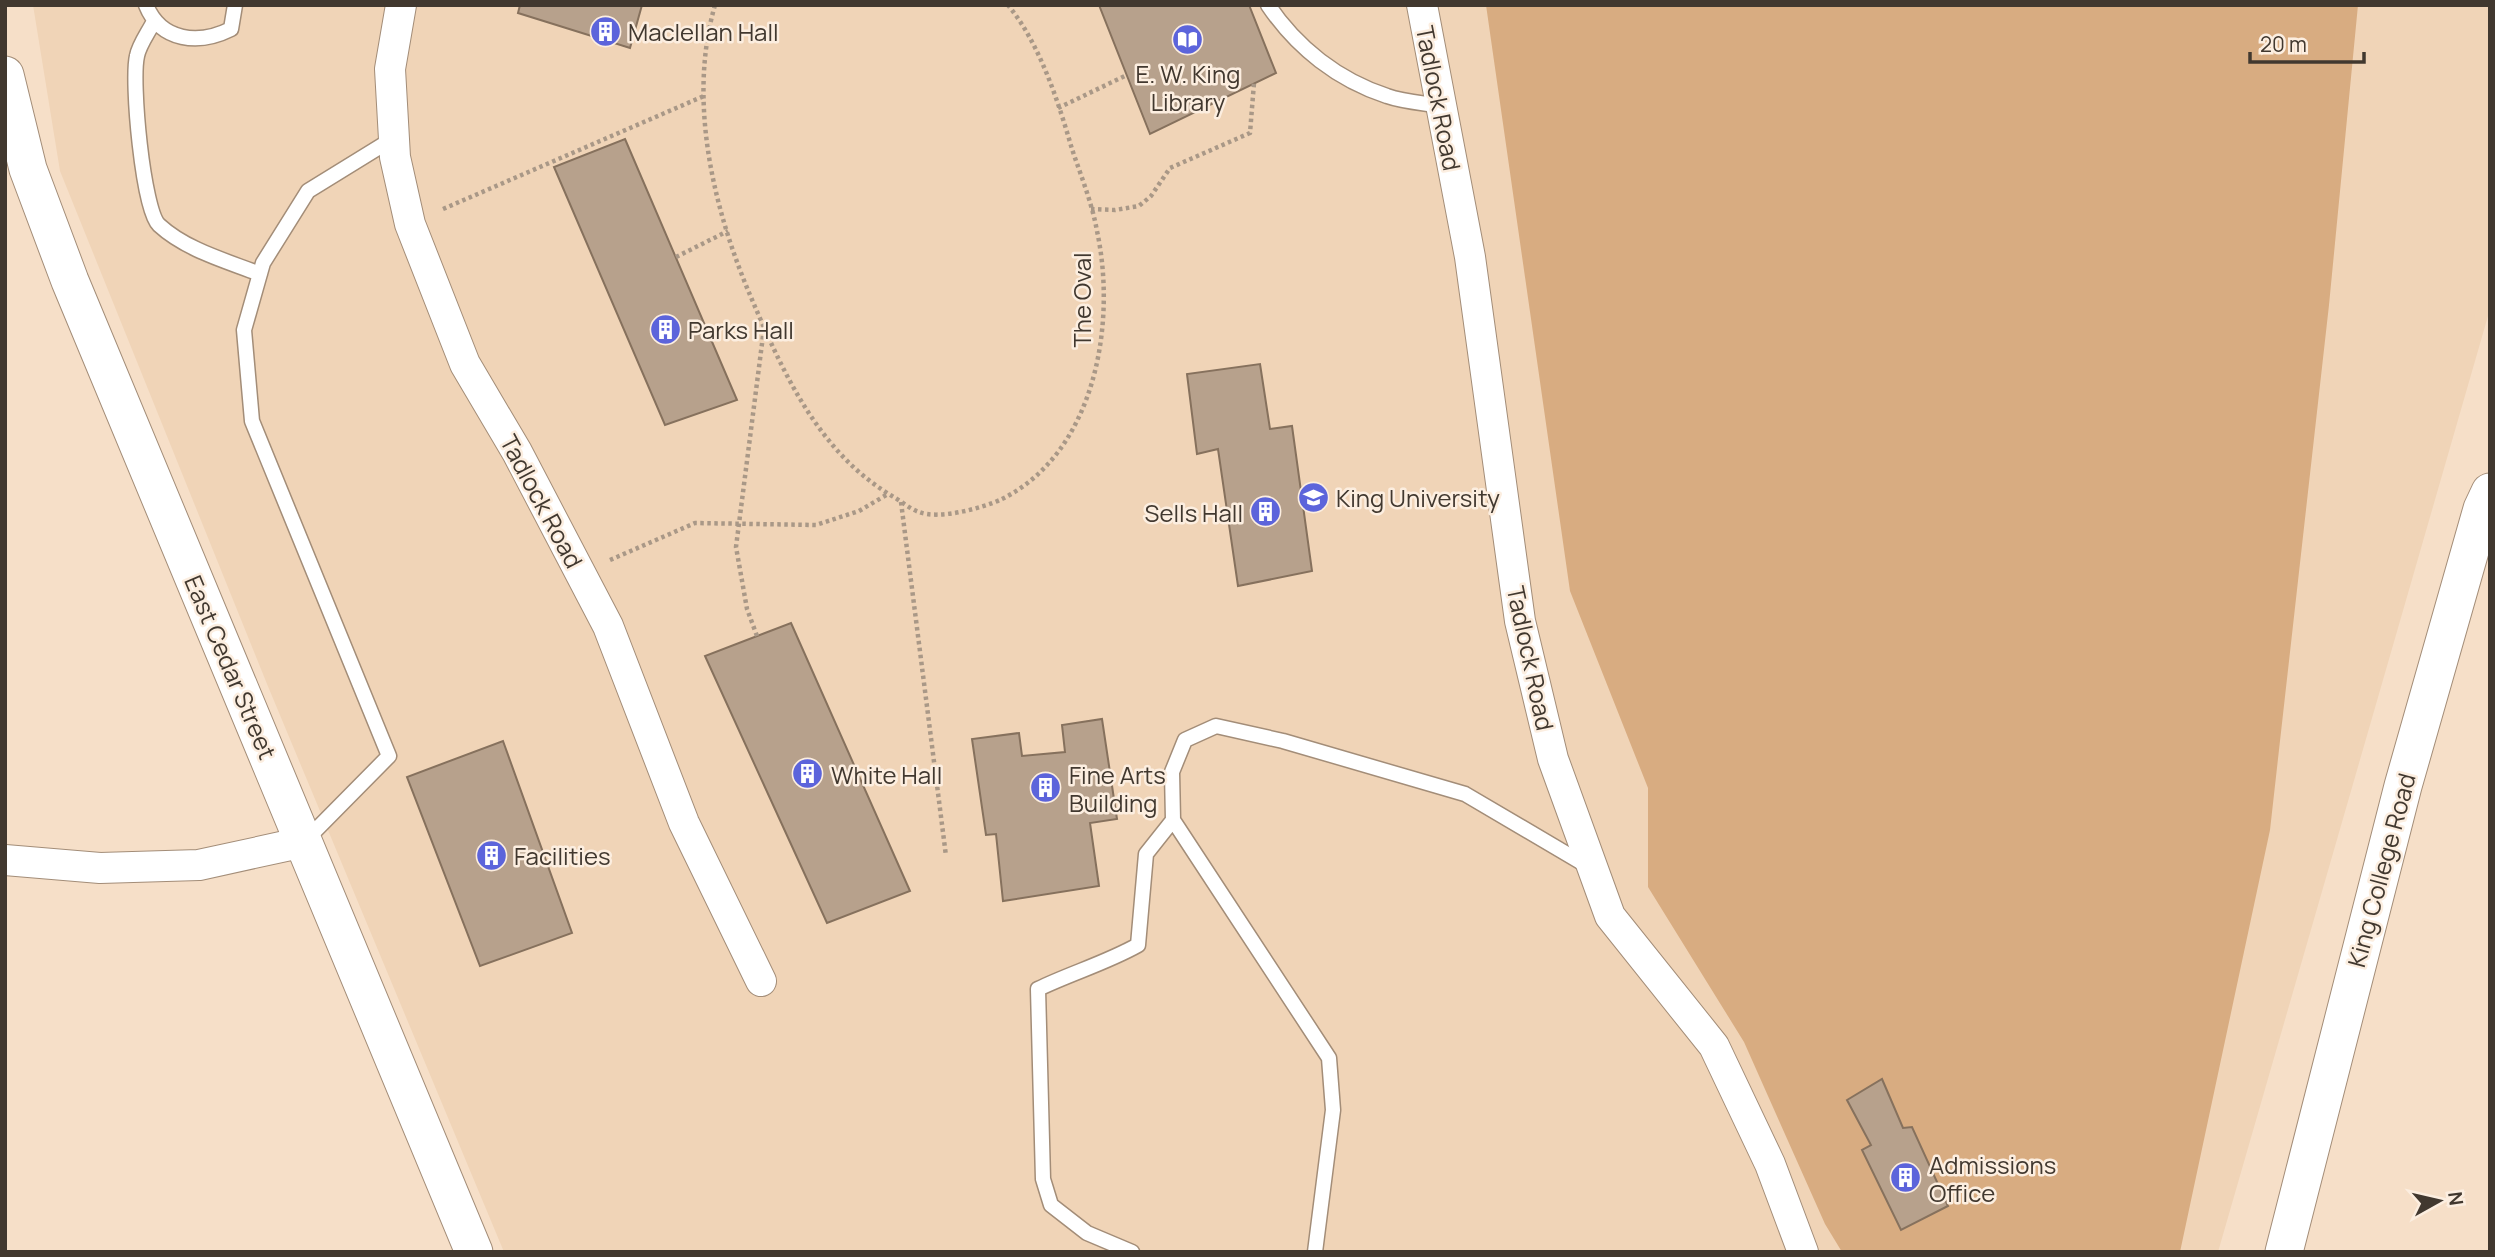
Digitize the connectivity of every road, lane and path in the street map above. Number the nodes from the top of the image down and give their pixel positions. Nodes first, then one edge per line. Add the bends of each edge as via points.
1 (146, 5) edge
2 (235, 5) edge
3 (401, 5) edge
4 (715, 5) edge
5 (1008, 5) edge
6 (1268, 5) edge
7 (1422, 5) edge
8 (153, 23) junction
9 (5, 75) edge
10 (1127, 75) dead end
11 (1254, 83) dead end
12 (704, 96) junction
13 (1441, 106) junction
14 (1058, 108) junction
15 (394, 138) junction
16 (1091, 209) junction
17 (410, 224) junction
18 (728, 230) junction
19 (676, 257) dead end
20 (260, 274) junction
21 (764, 327) junction
22 (2490, 492) edge
23 (888, 494) junction
24 (901, 502) junction
25 (739, 523) junction
26 (580, 572) junction
27 (757, 636) dead end
28 (1172, 820) junction
29 (304, 842) junction
30 (946, 856) dead end
31 (5, 860) edge
32 (1593, 869) junction
33 (761, 981) dead end
34 (474, 1252) edge
35 (1132, 1252) edge
36 (1315, 1252) edge
37 (1803, 1252) edge
38 (2284, 1252) edge

1 - 8 lane
2 - 8 lane via 231,29 212,38 179,37
3 - 15 street, Tadlock Road via 390,69
4 - 12 path, The Oval via 706,38
5 - 14 path, The Oval via 1022,23
6 - 13 lane via 1299,46 1337,72 1387,96
7 - 13 street, Tadlock Road
8 - 20 lane via 137,55 135,84 146,191 156,223 183,243
9 - 29 street, East Cedar Street via 27,169 70,281
10 - 14 path
11 - 16 path via 1250,133 1170,168 1139,206
12 - 17 path
12 - 18 path, The Oval via 712,162
13 - 32 street, Tadlock Road via 1470,257 1520,621 1553,759
14 - 16 path, The Oval
15 - 17 street, Tadlock Road
15 - 20 lane via 308,191
16 - 24 path, The Oval via 1103,311 1097,362 1082,416 1024,488 993,503 957,513 920,513
17 - 26 street, Tadlock Road via 465,364
18 - 19 path
18 - 21 path, The Oval
20 - 29 lane via 244,330 252,421 388,756
21 - 23 path, The Oval via 808,414 842,458
21 - 25 path
22 - 38 street, King College Road via 2403,786
23 - 24 path, The Oval
23 - 25 path via 859,512 816,525
24 - 30 path
25 - 26 path via 695,523
25 - 27 path via 736,547 747,609
26 - 33 street, Tadlock Road via 608,626 684,822
28 - 32 lane via 1171,772 1185,740 1216,726 1465,794
28 - 35 lane via 1146,855 1138,945 1038,989 1044,1179 1051,1205 1087,1233
28 - 36 lane via 1329,1058 1333,1110
29 - 31 street via 200,865 100,868
29 - 34 street, East Cedar Street
32 - 37 street, Tadlock Road via 1610,916 1714,1046 1770,1164

